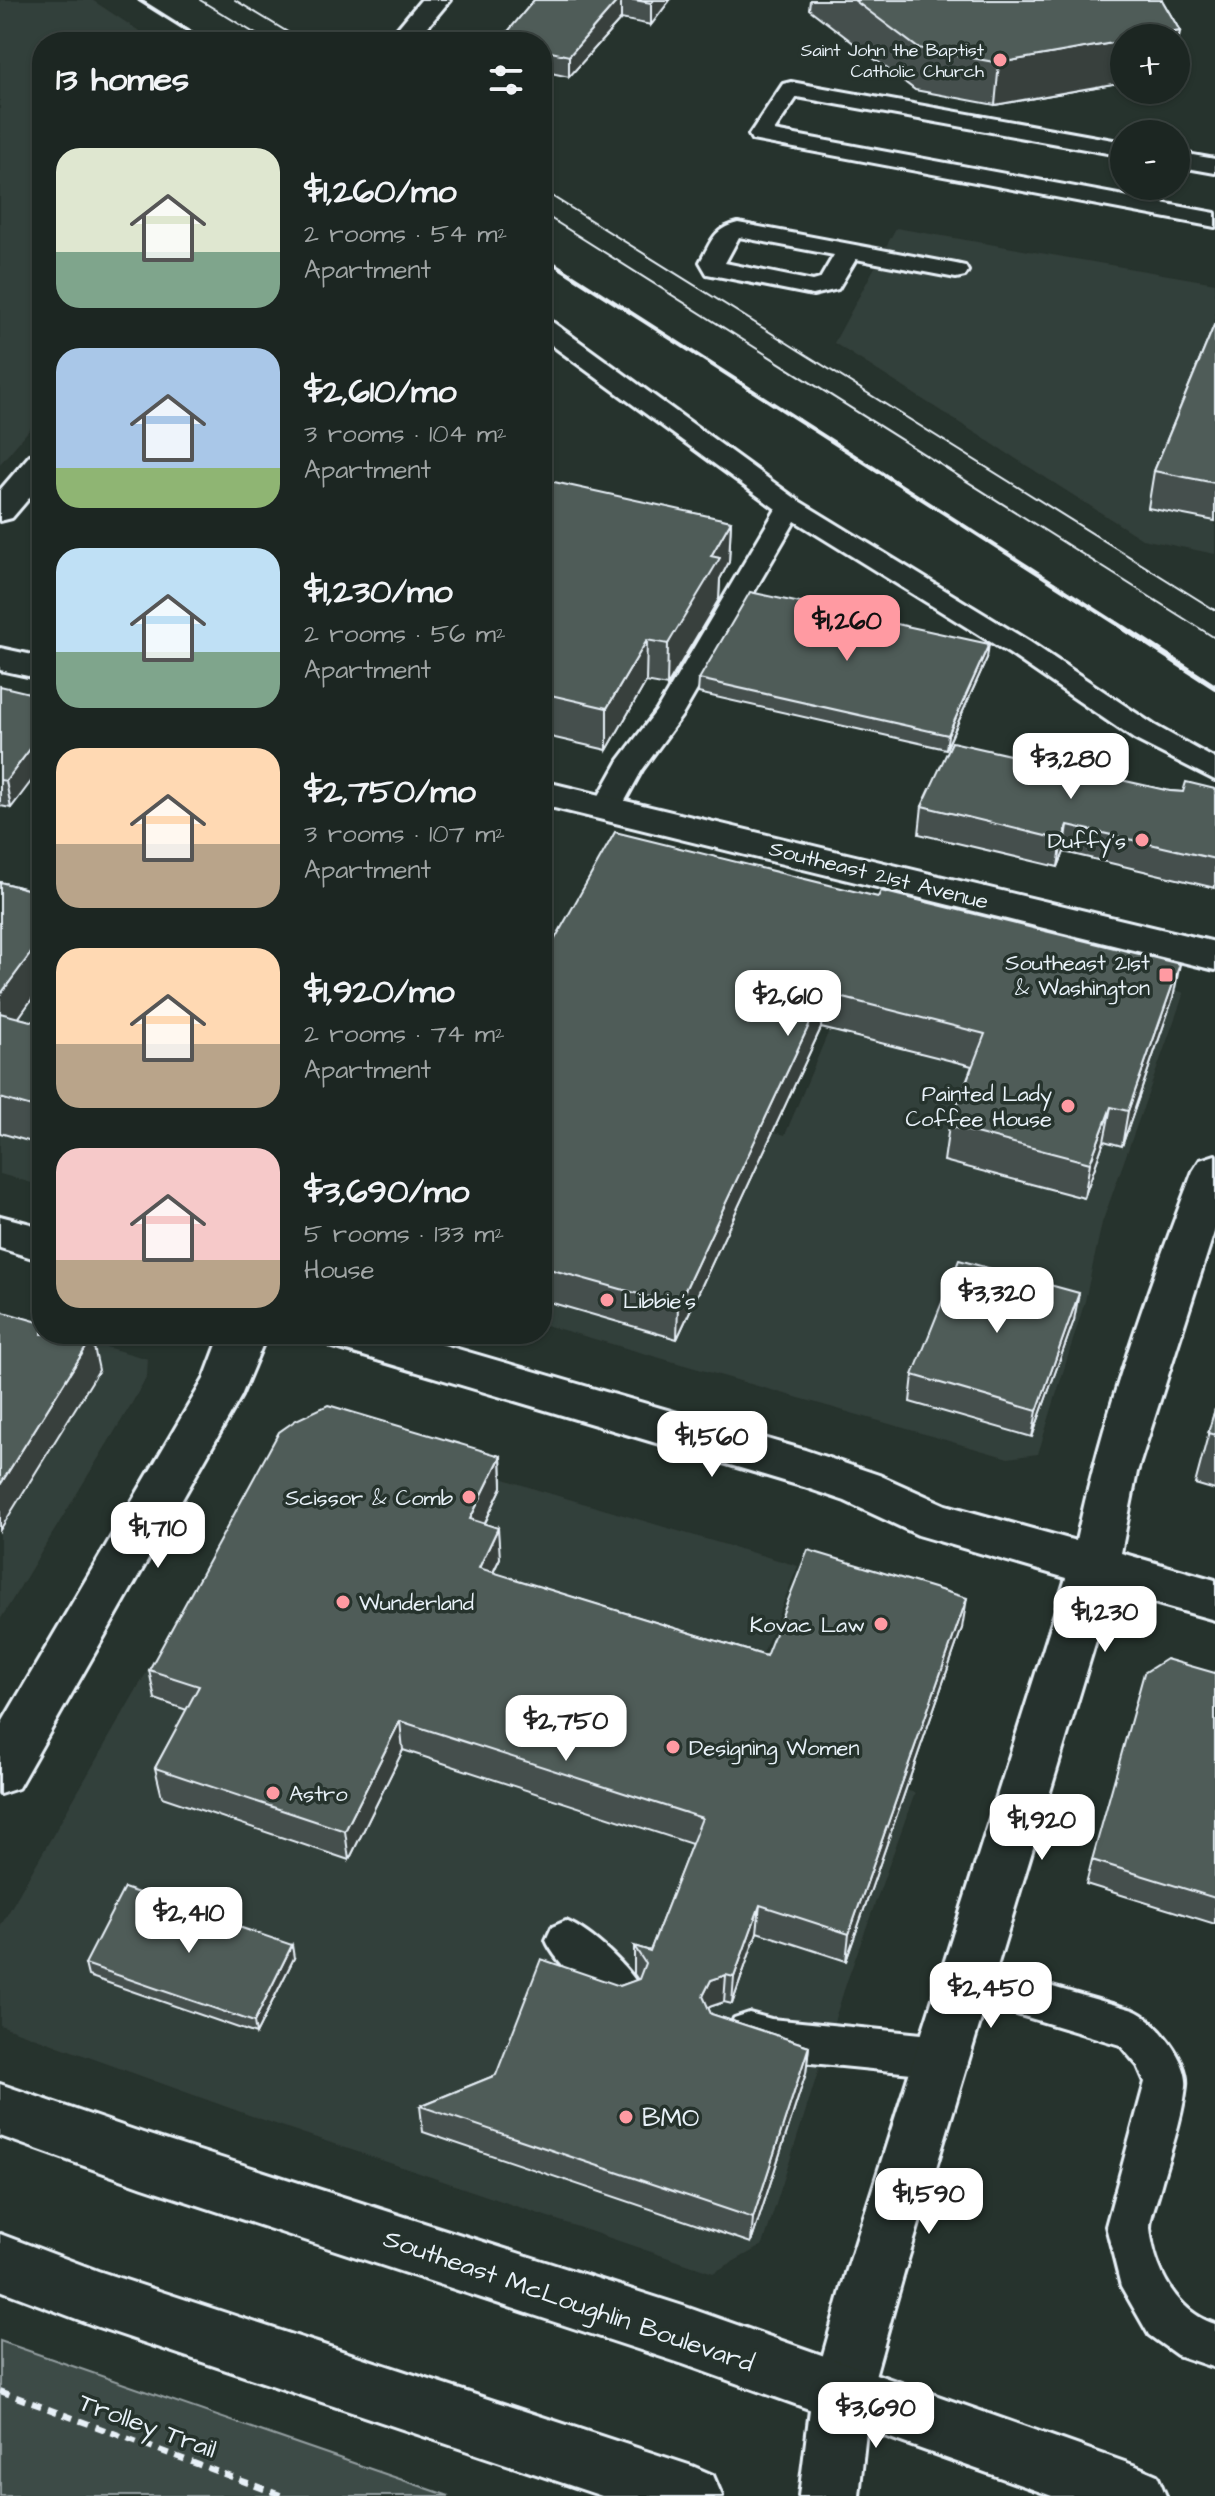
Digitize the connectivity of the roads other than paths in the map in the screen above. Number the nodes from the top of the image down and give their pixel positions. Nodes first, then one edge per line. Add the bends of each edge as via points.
1 (436, 0) edge
2 (409, 32) edge
3 (1110, 146) edge
4 (1190, 162) edge
5 (1215, 166) edge
6 (1215, 220) edge
7 (849, 251) junction
8 (956, 271) dead end
9 (552, 333) edge
10 (32, 474) edge
11 (790, 507) junction
12 (0, 511) edge
13 (0, 659) edge
14 (32, 666) edge
15 (1215, 771) edge
16 (552, 796) edge
17 (606, 810) junction
18 (1215, 956) edge
19 (1215, 1171) edge
20 (0, 1232) edge
21 (32, 1241) edge
22 (240, 1344) edge
23 (380, 1344) edge
24 (1094, 1567) junction
25 (1215, 1600) edge
26 (0, 1772) edge
27 (566, 1940) dead end
28 (965, 1981) junction
29 (621, 1992) edge
30 (725, 2024) edge
31 (942, 2056) junction
32 (0, 2110) edge
33 (0, 2262) edge
34 (1215, 2346) edge
35 (841, 2394) junction
36 (692, 2496) edge
37 (829, 2496) edge
38 (1136, 2496) edge

1 - 2 street
3 - 6 lane via 791,89 760,135
4 - 5 lane
7 - 7 lane via 829,284 813,288 716,269 712,262 728,233 738,230
7 - 8 lane
9 - 11 lane
10 - 12 street
11 - 15 lane via 1020,648 1144,732
11 - 17 lane via 669,714 629,767
13 - 14 street
16 - 17 street, Southeast 21st Avenue
17 - 18 street, Southeast 21st Avenue
19 - 24 street via 1114,1472
20 - 21 street
22 - 26 street via 225,1383
23 - 24 street via 805,1469 935,1521
24 - 25 street
24 - 28 street
27 - 29 lane
28 - 31 street
28 - 34 lane via 1133,2029 1154,2053 1166,2082 1128,2226 1143,2286 1165,2319 1193,2339
30 - 31 lane via 771,2039
31 - 35 street
32 - 35 street, Southeast McLoughlin Boulevard via 683,2335
33 - 36 street
35 - 37 street
35 - 38 street, Southeast McLoughlin Boulevard

